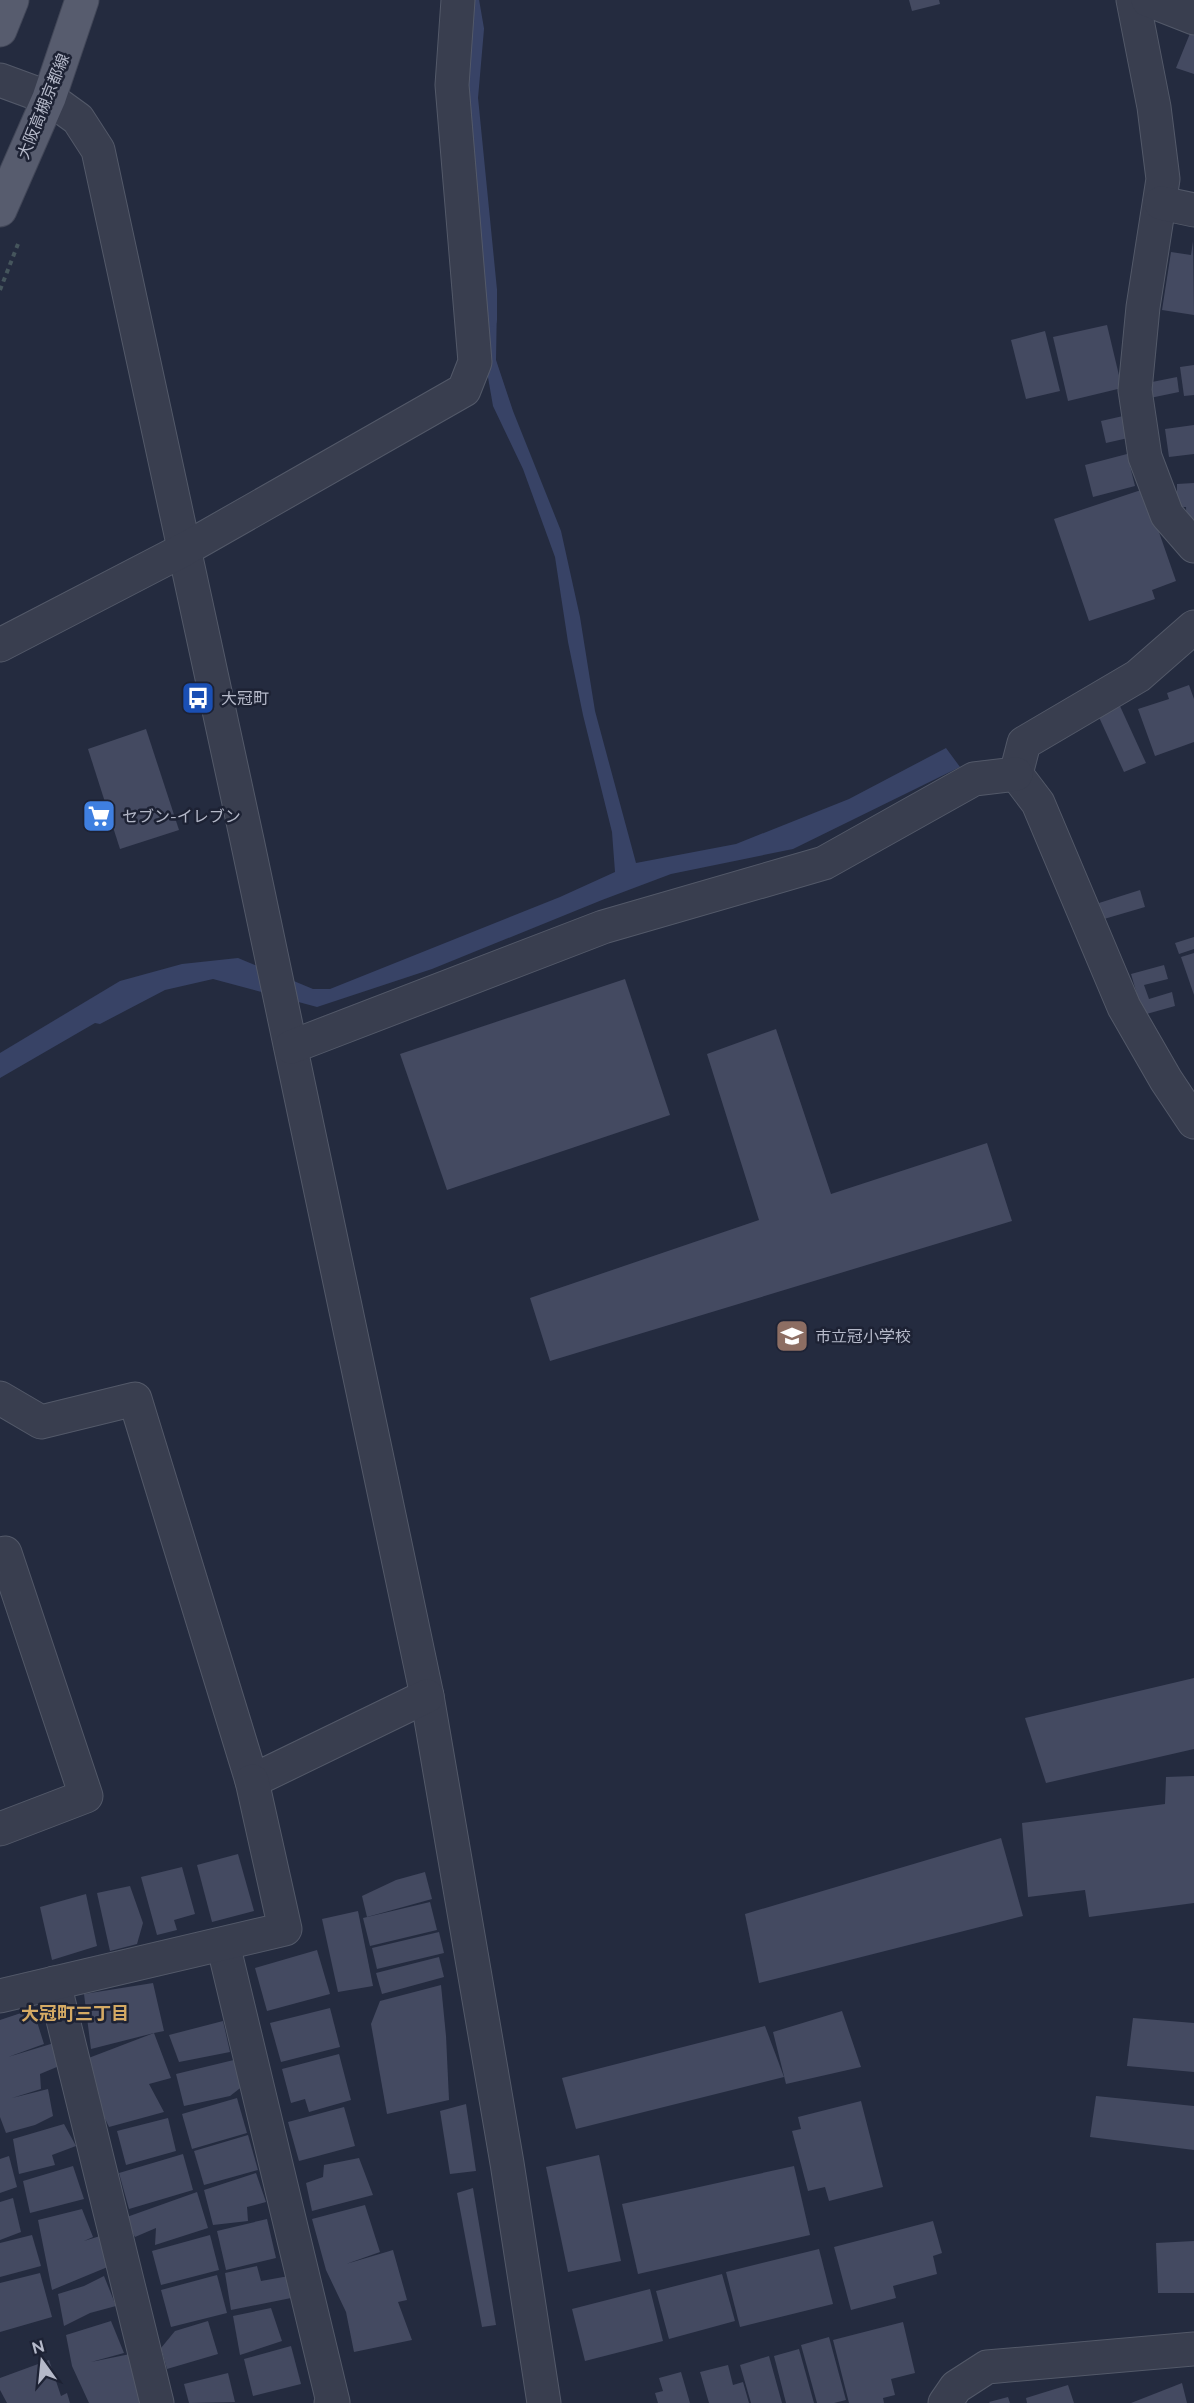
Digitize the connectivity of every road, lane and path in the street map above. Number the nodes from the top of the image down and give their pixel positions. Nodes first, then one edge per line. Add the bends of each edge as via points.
1 (12, 0) edge
2 (82, 0) edge
3 (1133, 0) edge
4 (1148, 0) edge
5 (461, 1) edge
6 (1194, 18) edge
7 (0, 30) edge
8 (0, 80) edge
9 (49, 98) junction
10 (1161, 203) junction
11 (0, 210) edge
12 (1194, 210) edge
13 (1194, 546) edge
14 (185, 549) junction
15 (1194, 627) edge
16 (0, 645) edge
17 (1016, 774) junction
18 (291, 1047) junction
19 (1194, 1122) edge
20 (0, 1398) edge
21 (5, 1553) dead end
22 (427, 1696) junction
23 (252, 1781) junction
24 (0, 1829) edge
25 (223, 1944) junction
26 (54, 1983) junction
27 (0, 1996) edge
28 (1194, 2349) edge
29 (157, 2403) edge
30 (331, 2403) edge
31 (544, 2403) edge
32 (945, 2403) edge

1 - 7 main road
2 - 9 main road, 大阪高槻京都線
3 - 10 street via 1154,107 1163,179
4 - 6 street
5 - 14 street via 452,85 475,362 464,390
8 - 9 street
9 - 11 main road, 大阪高槻京都線
9 - 14 street via 78,119 98,150
10 - 12 street
10 - 13 street via 1143,307 1135,390 1145,457 1167,515
14 - 16 street
14 - 18 street
15 - 17 street via 1137,676 1023,744
17 - 18 street via 974,779 824,863 603,927
17 - 19 street via 1038,803 1124,1007
18 - 22 street
20 - 23 street via 41,1422 135,1399
21 - 24 street via 86,1796
22 - 23 street
22 - 31 street
23 - 25 street via 285,1929
25 - 26 street
25 - 30 street
26 - 27 street
26 - 29 street
28 - 32 street via 987,2367 956,2387

